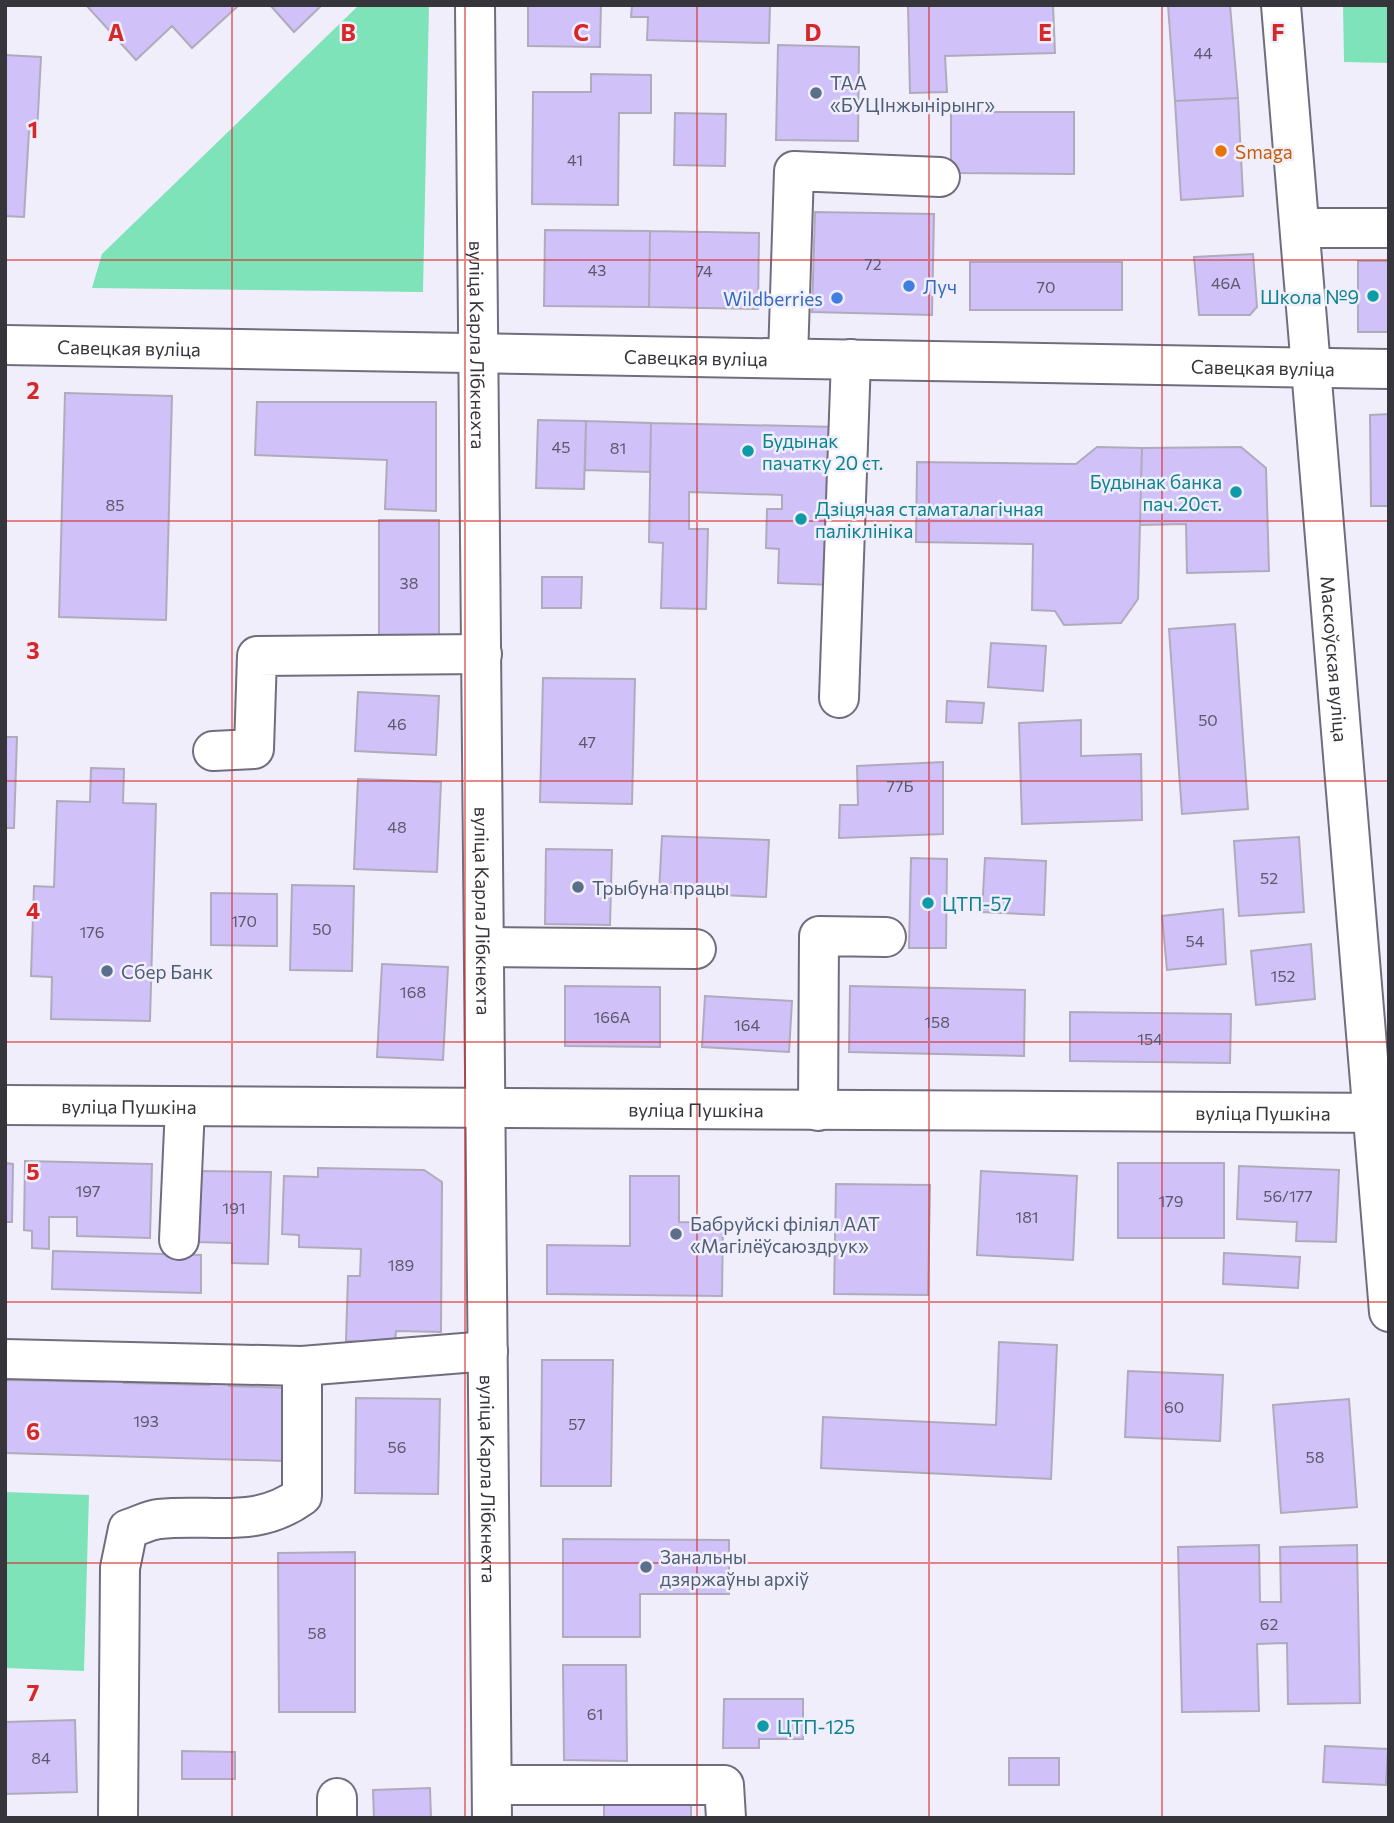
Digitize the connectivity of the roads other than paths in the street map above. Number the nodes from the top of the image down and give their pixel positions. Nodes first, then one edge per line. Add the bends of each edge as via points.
1 (475, 5) edge
2 (1281, 5) edge
3 (940, 177) dead end
4 (1301, 228) junction
5 (1389, 228) edge
6 (5, 345) edge
7 (480, 352) junction
8 (788, 358) junction
9 (851, 359) junction
10 (1312, 368) junction
11 (1389, 369) edge
12 (482, 654) junction
13 (839, 698) dead end
14 (213, 751) dead end
15 (886, 937) dead end
16 (485, 947) junction
17 (696, 949) dead end
18 (5, 1105) edge
19 (185, 1107) junction
20 (486, 1110) junction
21 (818, 1111) junction
22 (1380, 1113) edge
23 (179, 1240) dead end
24 (1389, 1312) edge
25 (488, 1351) junction
26 (5, 1359) edge
27 (302, 1366) junction
28 (492, 1802) edge
29 (118, 1818) edge
30 (726, 1818) edge

1 - 7 street, вуліца Карла Лібкнехта
2 - 4 street, Маскоўская вуліца
3 - 8 street via 794,171
4 - 5 street
4 - 10 street, Маскоўская вуліца
6 - 7 street, Савецкая вуліца
7 - 8 street, Савецкая вуліца
7 - 12 street, вуліца Карла Лібкнехта
8 - 9 street, Савецкая вуліца
9 - 10 street, Савецкая вуліца
9 - 13 street
10 - 11 street, Савецкая вуліца
10 - 22 street, Маскоўская вуліца
12 - 14 street via 257,656 254,749
12 - 16 street, вуліца Карла Лібкнехта
15 - 21 street via 819,936
16 - 17 street
16 - 20 street, вуліца Карла Лібкнехта
18 - 19 street, вуліца Пушкіна
19 - 20 street, вуліца Пушкіна
19 - 23 street
20 - 21 street, вуліца Пушкіна
20 - 25 street, вуліца Карла Лібкнехта
21 - 22 street, вуліца Пушкіна
22 - 24 street, Маскоўская вуліца
25 - 27 street
25 - 28 street, вуліца Карла Лібкнехта
26 - 27 street
27 - 29 street via 302,1496 283,1509 252,1518 157,1519 128,1529 120,1568
28 - 30 street via 724,1785

